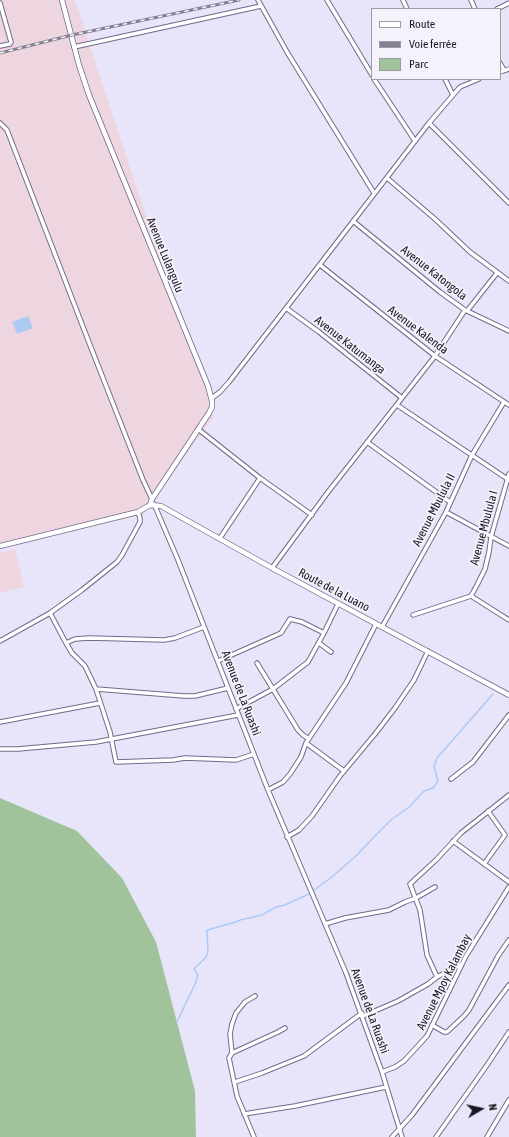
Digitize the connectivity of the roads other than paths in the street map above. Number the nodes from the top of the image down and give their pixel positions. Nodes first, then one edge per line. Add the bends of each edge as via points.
1 (62, 0) edge
2 (258, 0) edge
3 (327, 0) edge
4 (0, 3) edge
5 (509, 3) edge
6 (261, 6) junction
7 (499, 8) edge
8 (0, 46) edge
9 (74, 47) junction
10 (509, 69) edge
11 (502, 71) edge
12 (371, 73) edge
13 (375, 80) edge
14 (446, 80) edge
15 (477, 80) edge
16 (453, 94) junction
17 (0, 123) edge
18 (429, 123) junction
19 (415, 141) junction
20 (387, 178) junction
21 (374, 193) junction
22 (509, 203) edge
23 (353, 221) junction
24 (320, 265) junction
25 (497, 273) junction
26 (509, 281) edge
27 (286, 308) junction
28 (466, 311) junction
29 (509, 331) edge
30 (435, 356) junction
31 (212, 398) junction
32 (402, 398) junction
33 (504, 402) junction
34 (397, 405) junction
35 (509, 405) edge
36 (198, 428) junction
37 (368, 442) junction
38 (472, 455) junction
39 (509, 474) edge
40 (260, 478) junction
41 (508, 479) edge
42 (450, 502) junction
43 (152, 503) junction
44 (138, 512) junction
45 (446, 512) junction
46 (312, 515) junction
47 (491, 537) junction
48 (220, 538) junction
49 (0, 546) edge
50 (509, 546) edge
51 (272, 568) junction
52 (471, 596) junction
53 (338, 604) junction
54 (50, 613) junction
55 (413, 615) dead end
56 (509, 620) edge
57 (376, 624) junction
58 (204, 627) junction
59 (382, 627) junction
60 (324, 633) junction
61 (0, 641) edge
62 (66, 643) junction
63 (319, 643) junction
64 (428, 651) junction
65 (331, 652) dead end
66 (218, 662) junction
67 (257, 663) dead end
68 (228, 688) junction
69 (96, 689) junction
70 (273, 689) junction
71 (509, 695) edge
72 (100, 703) junction
73 (236, 709) junction
74 (238, 715) junction
75 (509, 715) edge
76 (0, 722) edge
77 (111, 739) junction
78 (309, 739) junction
79 (306, 743) junction
80 (0, 749) edge
81 (254, 754) junction
82 (344, 771) junction
83 (451, 779) dead end
84 (268, 790) junction
85 (509, 795) edge
86 (488, 811) junction
87 (287, 836) junction
88 (453, 841) junction
89 (484, 864) junction
90 (509, 882) edge
91 (435, 887) dead end
92 (509, 887) edge
93 (416, 898) junction
94 (326, 924) junction
95 (509, 940) edge
96 (462, 964) junction
97 (436, 977) junction
98 (509, 985) edge
99 (255, 996) dead end
100 (362, 1015) junction
101 (432, 1025) junction
102 (285, 1028) dead end
103 (509, 1032) edge
104 (232, 1053) junction
105 (382, 1072) junction
106 (234, 1082) junction
107 (386, 1087) junction
108 (509, 1100) edge
109 (244, 1114) junction
110 (400, 1130) junction
111 (489, 1136) edge
112 (254, 1137) edge
113 (392, 1137) edge
114 (402, 1137) edge
115 (436, 1137) edge

1 - 9 street, Avenue Lulangulu
2 - 6 street
3 - 12 street
4 - 8 street via 11,42
5 - 7 street
6 - 9 street
6 - 21 street
9 - 31 street, Avenue Lulangulu via 92,102
10 - 11 street
13 - 19 street
14 - 16 street
15 - 16 street via 462,86
16 - 18 street
17 - 43 street, Avenue de La Ruashi via 7,130
18 - 19 street
18 - 22 street
19 - 20 street
20 - 21 street
20 - 25 street
21 - 23 street
23 - 24 street
23 - 28 street, Avenue Katongola
24 - 27 street
24 - 30 street, Avenue Kalenda
25 - 26 street
25 - 28 street
27 - 31 street via 229,382
27 - 32 street, Avenue Katumanga
28 - 29 street, Avenue Katongola
28 - 30 street
30 - 32 street
30 - 33 street, Avenue Kalenda
31 - 36 street via 210,409
32 - 34 street
33 - 35 street, Avenue Kalenda
33 - 38 street, Avenue Mbulula II
34 - 37 street
34 - 38 street
36 - 40 street
36 - 43 street
37 - 42 street
37 - 46 street
38 - 41 street
38 - 42 street, Avenue Mbulula II
39 - 41 street, Avenue Mbulula I
40 - 46 street
40 - 48 street
41 - 47 street, Avenue Mbulula I
42 - 45 street, Avenue Mbulula II
43 - 44 street
43 - 48 street, Route de la Luano
43 - 58 street, Avenue de La Ruashi
44 - 49 street
44 - 54 street via 140,522 117,562
45 - 47 street
45 - 59 street, Avenue Mbulula II
46 - 51 street
47 - 50 street
47 - 52 street, Avenue Mbulula I via 485,568
48 - 51 street, Route de la Luano
51 - 53 street, Route de la Luano
52 - 55 street
52 - 56 street
53 - 57 street, Route de la Luano
53 - 60 street
54 - 61 street
54 - 62 street
57 - 59 street, Route de la Luano
57 - 78 street via 346,683
58 - 62 street via 164,640 89,638
58 - 66 street, Avenue de La Ruashi
59 - 64 street, Route de la Luano
60 - 63 street
60 - 66 street via 290,619 281,633
62 - 69 street via 85,666
63 - 65 street
63 - 70 street via 308,662
64 - 71 street, Route de la Luano
64 - 82 street via 396,708
66 - 68 street, Avenue de La Ruashi
67 - 70 street
68 - 69 street via 195,696
68 - 73 street, Avenue de La Ruashi
69 - 72 street
70 - 73 street
70 - 78 street via 298,730
72 - 76 street
72 - 77 street
73 - 74 street, Avenue de La Ruashi
74 - 77 street
74 - 81 street, Avenue de La Ruashi
75 - 83 street via 473,762
77 - 80 street
77 - 81 street via 115,760 118,763 185,758 236,760
78 - 79 street
79 - 82 street
79 - 84 street via 301,758 288,778
81 - 84 street, Avenue de La Ruashi
82 - 87 street via 308,821 299,830
84 - 87 street, Avenue de La Ruashi
85 - 86 street
86 - 88 street
86 - 89 street via 505,835
87 - 94 street, Avenue de La Ruashi
88 - 89 street
88 - 93 street via 411,882 410,886
89 - 90 street
91 - 93 street
92 - 96 street, Avenue Mpoy Kalambay
93 - 94 street via 389,910
93 - 97 street via 427,955
94 - 100 street, Avenue de La Ruashi
95 - 101 street via 464,1016 448,1032
96 - 97 street
96 - 101 street, Avenue Mpoy Kalambay
97 - 100 street via 398,1001
98 - 110 street
99 - 104 street via 245,1002 236,1013 230,1034
100 - 105 street, Avenue de La Ruashi
100 - 106 street via 304,1056
101 - 105 street, Avenue Mpoy Kalambay via 427,1036 404,1061
102 - 104 street
103 - 115 street
104 - 106 street via 229,1062
105 - 107 street, Avenue de La Ruashi
106 - 109 street
107 - 109 street
107 - 110 street, Avenue de La Ruashi
108 - 111 street
109 - 112 street
110 - 113 street
110 - 114 street, Avenue de La Ruashi

